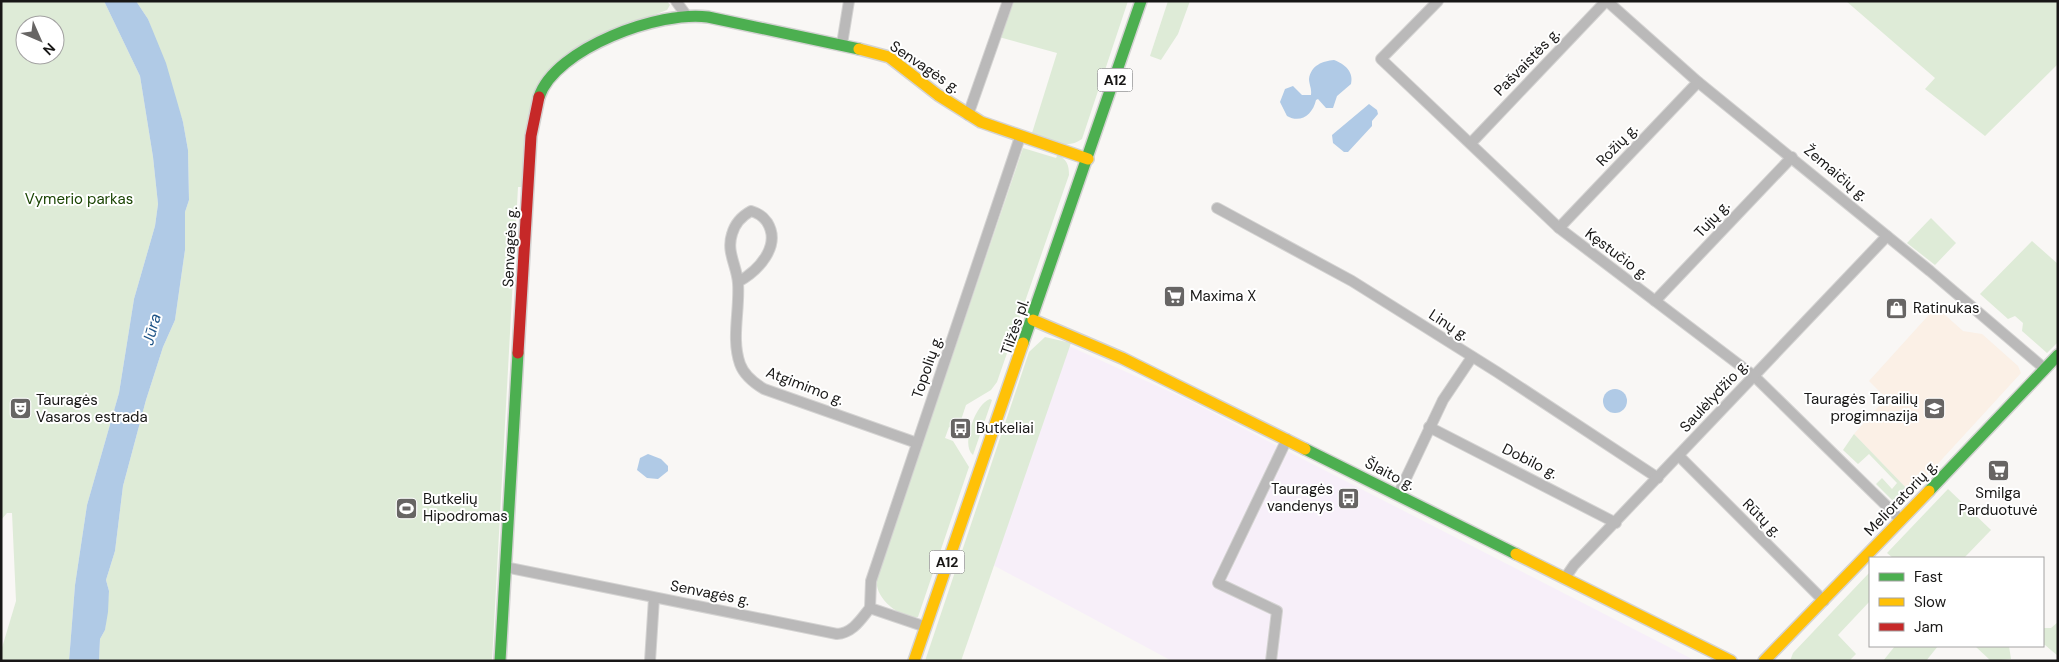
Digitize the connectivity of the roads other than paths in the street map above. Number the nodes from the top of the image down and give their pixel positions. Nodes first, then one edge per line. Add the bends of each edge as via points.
1 (676, 1) edge
2 (849, 1) edge
3 (1008, 1) edge
4 (1141, 1) edge
5 (1438, 1) edge
6 (1606, 1) edge
7 (686, 14) junction
8 (842, 44) junction
9 (1698, 82) junction
10 (968, 115) junction
11 (1020, 137) junction
12 (1471, 144) junction
13 (1792, 157) junction
14 (1088, 159) junction
15 (1218, 208) dead end
16 (1558, 228) junction
17 (1887, 236) junction
18 (738, 282) junction
19 (1655, 301) junction
20 (1033, 320) junction
21 (2058, 355) edge
22 (1472, 357) junction
23 (2045, 369) junction
24 (1754, 376) junction
25 (1429, 427) junction
26 (1287, 439) junction
27 (917, 443) junction
28 (1679, 456) junction
29 (1658, 478) junction
30 (1398, 495) junction
31 (1901, 520) junction
32 (1616, 523) junction
33 (505, 567) junction
34 (1565, 578) junction
35 (654, 598) junction
36 (1824, 602) junction
37 (870, 608) junction
38 (926, 627) junction
39 (500, 661) edge
40 (650, 661) edge
41 (914, 661) edge
42 (1271, 661) edge
43 (1731, 661) edge
44 (1764, 661) edge

1 - 7 street
2 - 8 street
3 - 10 street
4 - 14 main road, Tilžės pl. / A12
5 - 12 street, Kęstučio g. via 1381,59
6 - 9 street, Žemaičių g.
6 - 12 street, Pašvaistės g.
7 - 8 main road, Senvagės g.
7 - 33 main road, Senvagės g. via 652,22 577,55 546,81 540,97 531,136
8 - 10 main road, Senvagės g. via 889,58
9 - 13 street, Žemaičių g.
9 - 16 street, Rožių g.
10 - 11 main road, Senvagės g.
11 - 14 main road, Senvagės g.
11 - 27 street, Topolių g.
12 - 16 street, Kęstučio g.
13 - 17 street, Žemaičių g.
13 - 19 street, Tujų g.
14 - 20 main road, Tilžės pl. / A12
15 - 22 street, Linų g. via 1352,281
16 - 19 street, Kęstučio g.
17 - 23 street, Žemaičių g.
17 - 24 street, Saulėlydžio g.
18 - 18 street, Atgimimo g. via 730,256 732,234 740,218 752,211 758,213 770,228 771,243 769,252 757,269
18 - 27 street, Atgimimo g. via 736,348 740,366 747,376 764,389
19 - 24 street, Kęstučio g.
20 - 26 main road, Šlaito g. via 1122,358
20 - 38 main road, Tilžės pl. / A12
21 - 23 main road, Melioratorių g.
22 - 25 street
22 - 29 street, Linų g.
23 - 31 main road, Melioratorių g.
24 - 28 street, Saulėlydžio g.
24 - 31 street, Kęstučio g.
25 - 30 street
25 - 32 street, Dobilo g.
26 - 30 main road, Šlaito g.
26 - 42 street via 1218,583 1277,611
27 - 37 street, Topolių g. via 871,581
28 - 29 street, Saulėlydžio g.
28 - 36 street, Rūtų g.
29 - 32 street, Saulėlydžio g.
30 - 34 main road, Šlaito g.
31 - 36 main road, Melioratorių g.
32 - 34 street, Saulėlydžio g.
33 - 35 street, Senvagės g.
33 - 39 main road
34 - 43 main road, Šlaito g.
35 - 37 street, Senvagės g. via 837,634 854,627
35 - 40 street
36 - 44 main road, Melioratorių g.
37 - 38 street
38 - 41 main road, Tilžės pl. / A12

